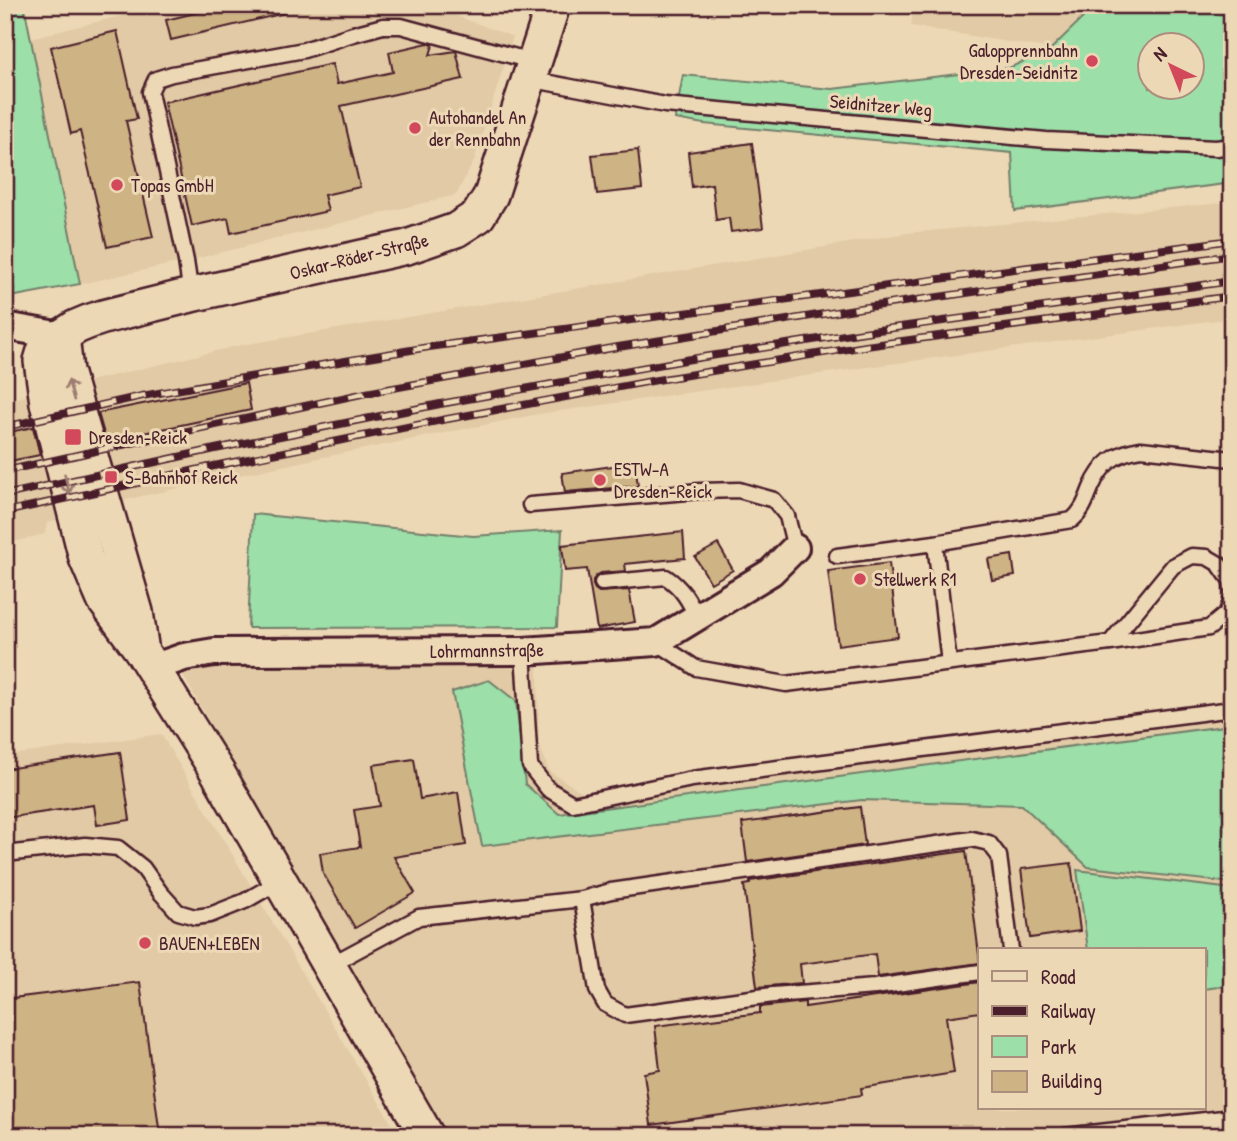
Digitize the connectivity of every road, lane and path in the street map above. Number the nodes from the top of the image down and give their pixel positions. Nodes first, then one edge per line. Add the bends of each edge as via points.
1 (553, 5) edge
2 (532, 71) junction
3 (1232, 146) edge
4 (191, 295) junction
5 (5, 326) edge
6 (62, 336) junction
7 (1232, 459) edge
8 (530, 505) dead end
9 (935, 544) junction
10 (795, 548) joint
11 (837, 556) dead end
12 (602, 583) dead end
13 (1232, 590) edge
14 (1232, 600) edge
15 (697, 618) junction
16 (656, 642) junction
17 (1110, 643) junction
18 (523, 651) junction
19 (147, 659) junction
20 (949, 663) junction
21 (1232, 709) edge
22 (5, 854) edge
23 (280, 881) junction
24 (582, 900) junction
25 (1011, 948) edge
26 (328, 966) junction
27 (978, 972) edge
28 (1232, 1117) edge
29 (1178, 1130) edge
30 (427, 1136) edge
31 (1064, 1136) edge

1 - 2 street, Oskar-Röder-Straße
2 - 3 lane, Seidnitzer Weg via 678,106 1046,140
2 - 4 street, Oskar-Röder-Straße via 491,195 478,216 456,230 407,247
2 - 4 lane, Seidnitzer Weg via 401,26 383,26 304,50 156,79 150,92
4 - 6 street, Oskar-Röder-Straße via 103,317
5 - 6 street
6 - 19 street via 44,351 41,362 86,558 104,600
7 - 9 lane via 1128,451 1100,471 1083,508 1072,520
8 - 10 lane via 739,490 774,500 787,516
9 - 11 lane
9 - 20 lane
10 - 15 street, Lohrmannstraße via 771,572
12 - 15 lane via 666,577 678,584
13 - 17 lane via 1231,580 1219,564 1192,556 1173,566
14 - 17 lane via 1226,614 1209,628
15 - 16 street, Lohrmannstraße
16 - 18 street, Lohrmannstraße
16 - 20 lane via 696,667 786,684
17 - 20 lane
18 - 19 street, Lohrmannstraße via 214,652
18 - 21 lane via 530,766 548,789 573,804 692,779
19 - 23 street
22 - 23 lane via 85,845 118,848 143,868 178,912 195,917 245,901
23 - 26 street
24 - 25 lane via 611,891 972,839 989,843 999,856
24 - 26 lane via 419,917
24 - 27 lane via 597,990 605,1004 625,1015
26 - 30 street
28 - 29 lane
29 - 31 lane

